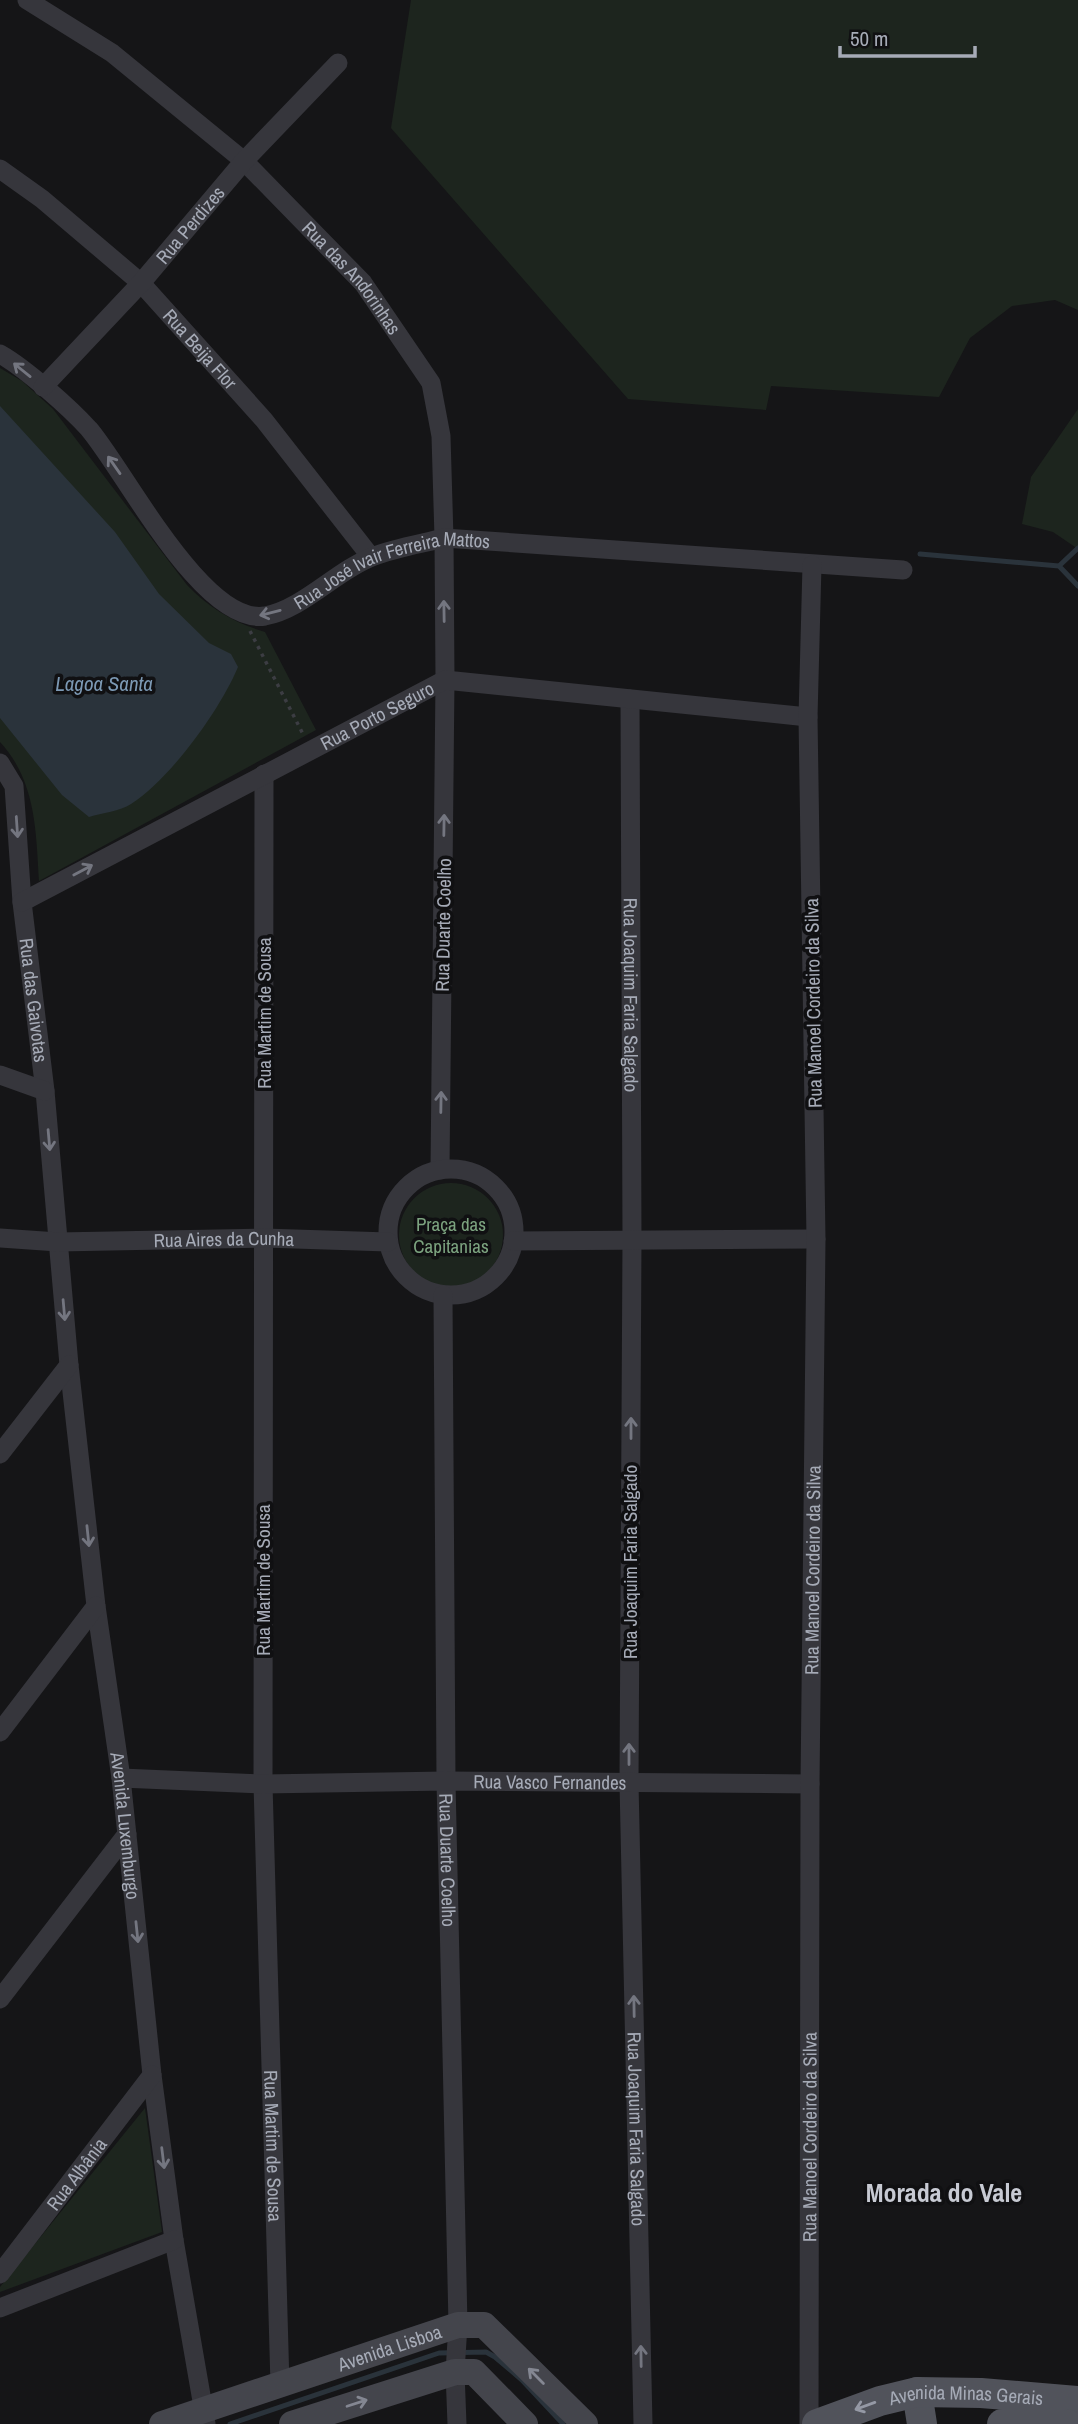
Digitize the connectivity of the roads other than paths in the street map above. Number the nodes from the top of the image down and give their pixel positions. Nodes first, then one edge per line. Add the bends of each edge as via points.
1 (27, 0) edge
2 (338, 63) dead end
3 (244, 161) junction
4 (0, 169) edge
5 (141, 283) junction
6 (0, 354) edge
7 (43, 387) junction
8 (443, 538) junction
9 (371, 557) junction
10 (812, 565) junction
11 (903, 570) dead end
12 (445, 680) junction
13 (630, 699) junction
14 (808, 717) junction
15 (0, 762) edge
16 (264, 774) junction
17 (22, 902) junction
18 (0, 1075) edge
19 (45, 1091) junction
20 (440, 1170) junction
21 (0, 1238) edge
22 (264, 1238) junction
23 (632, 1239) junction
24 (816, 1239) junction
25 (513, 1241) junction
26 (58, 1242) junction
27 (388, 1242) junction
28 (443, 1295) junction
29 (69, 1365) junction
30 (0, 1454) edge
31 (96, 1606) junction
32 (0, 1732) edge
33 (121, 1778) junction
34 (446, 1781) junction
35 (629, 1783) junction
36 (263, 1784) junction
37 (810, 1784) junction
38 (127, 1834) junction
39 (0, 1999) edge
40 (152, 2075) junction
41 (174, 2239) junction
42 (0, 2274) edge
43 (0, 2308) edge
44 (458, 2325) junction
45 (455, 2372) junction
46 (280, 2385) junction
47 (917, 2392) junction
48 (1078, 2401) edge
49 (205, 2416) edge
50 (162, 2424) edge
51 (292, 2424) edge
52 (457, 2424) edge
53 (525, 2424) edge
54 (585, 2424) edge
55 (643, 2424) edge
56 (809, 2424) edge
57 (817, 2424) edge
58 (922, 2424) edge
59 (1002, 2424) edge
60 (1067, 2424) edge

1 - 3 street, Rua das Andorinhas via 113,53
2 - 3 street, Rua Perdizes
3 - 5 street, Rua Perdizes
3 - 8 street, Rua das Andorinhas via 363,283 431,383 441,436
4 - 5 street, Rua Beija Flor
5 - 7 street, Rua Perdizes
5 - 9 street, Rua Beija Flor via 264,420
7 -> 6 street
9 -> 7 street, Rua José Ivair Ferreira Mattos via 288,607 265,616 240,613 211,593 178,556 89,429
8 - 9 street, Rua José Ivair Ferreira Mattos
8 - 10 street, Rua José Ivair Ferreira Mattos
12 -> 8 street, Rua das Andorinhas
10 - 11 street, Rua José Ivair Ferreira Mattos
10 - 14 street, Rua Manoel Cordeiro da Silva
12 - 13 street, Rua Porto Seguro
12 - 16 street, Rua Porto Seguro
20 -> 12 street, Rua Duarte Coelho
13 - 14 street, Rua Porto Seguro
13 - 23 street, Rua Joaquim Faria Salgado
14 - 24 street, Rua Manoel Cordeiro da Silva
15 -> 17 street, Rua das Gaivotas via 13,786
17 -> 16 street, Rua Porto Seguro
16 - 22 street, Rua Martim de Sousa
17 - 19 street, Rua das Gaivotas
18 - 19 street
19 -> 26 street, Rua das Gaivotas
20 - 25 street via 464,1170 486,1179 503,1196 512,1217
20 - 27 street via 404,1190 390,1214
21 - 26 street, Rua Aires da Cunha
22 - 26 street, Rua Aires da Cunha
22 - 27 street, Rua Aires da Cunha
22 - 36 street, Rua Martim de Sousa
23 - 24 street
23 - 25 street
35 -> 23 street, Rua Joaquim Faria Salgado
24 - 37 street, Rua Manoel Cordeiro da Silva
25 - 28 street via 505,1264 489,1282 467,1293
26 -> 29 street, Avenida Luxemburgo
27 - 28 street via 407,1278
28 - 34 street, Rua Duarte Coelho
29 - 30 street
29 -> 31 street, Avenida Luxemburgo
31 - 32 street
31 - 33 street, Avenida Luxemburgo
33 - 36 street, Rua Vasco Fernandes
33 - 38 street, Avenida Luxemburgo
34 - 35 street, Rua Vasco Fernandes
34 - 36 street, Rua Vasco Fernandes
34 - 44 street, Rua Duarte Coelho
35 - 37 street, Rua Vasco Fernandes
55 -> 35 street, Rua Joaquim Faria Salgado
36 - 46 street, Rua Martim de Sousa
37 - 56 street, Rua Manoel Cordeiro da Silva
38 - 39 street
38 -> 40 street, Avenida Luxemburgo
40 -> 41 street, Avenida Luxemburgo
40 - 42 street, Rua Albânia
41 - 43 street
41 - 49 street, Avenida Luxemburgo
44 - 45 street, Rua Duarte Coelho
44 - 46 street, Avenida Lisboa
54 -> 44 street, Avenida Lisboa via 484,2325
51 -> 45 street
45 - 52 street, Rua Duarte Coelho
45 - 53 street via 474,2372
46 - 49 street, Avenida Lisboa
47 - 48 main road, Avenida Minas Gerais
47 -> 57 main road, Avenida Minas Gerais
47 - 58 main road
49 - 50 street, Avenida Lisboa
59 - 60 main road, Avenida Minas Gerais

